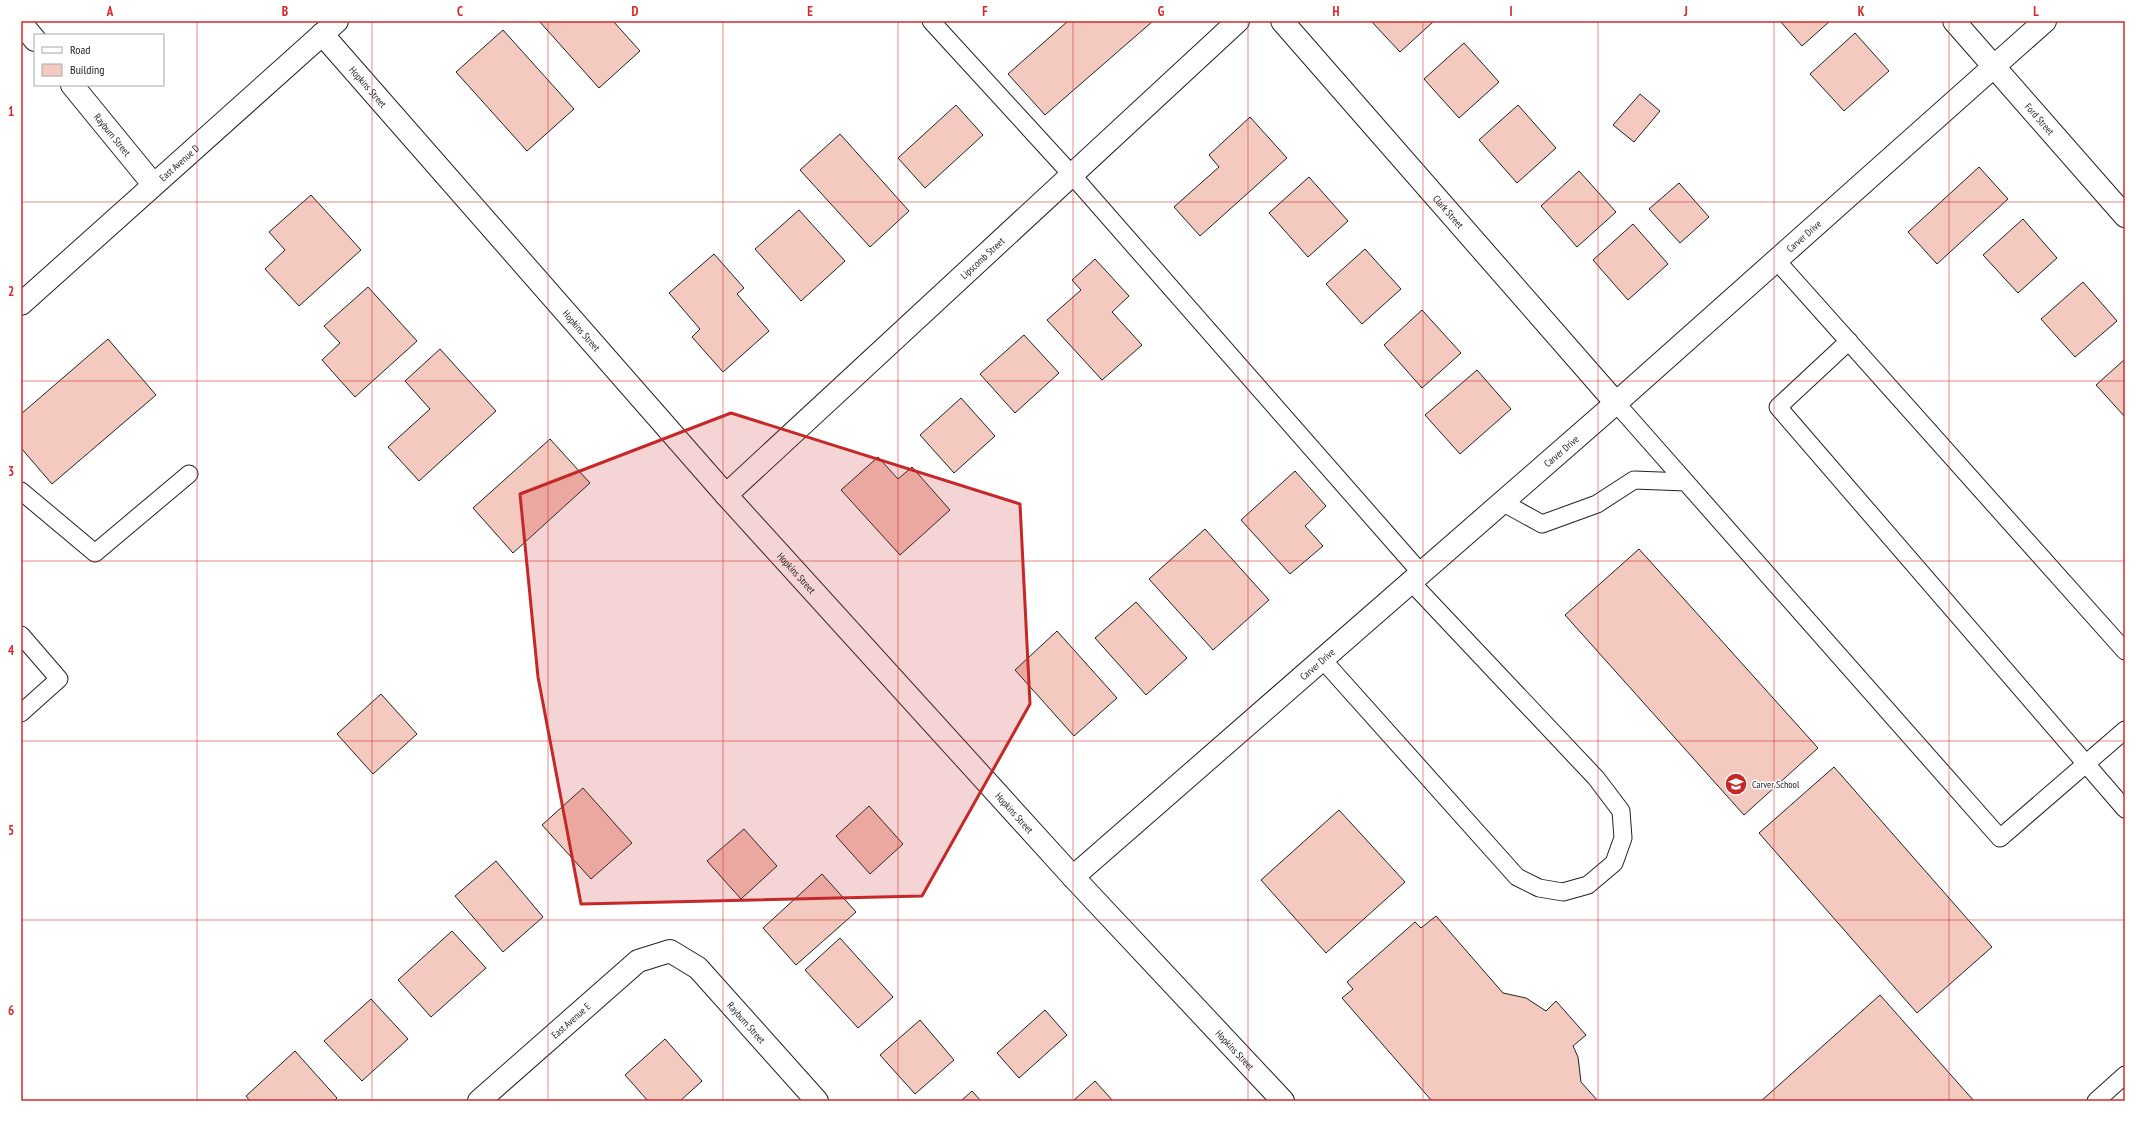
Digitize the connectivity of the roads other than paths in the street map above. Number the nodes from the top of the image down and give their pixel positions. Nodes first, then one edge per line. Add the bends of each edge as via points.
1 (930, 21) edge
2 (1238, 21) edge
3 (1282, 21) edge
4 (1954, 21) edge
5 (2045, 21) edge
6 (21, 23) edge
7 (330, 28) edge
8 (34, 39) edge
9 (1994, 67) junction
10 (73, 86) edge
11 (1072, 175) junction
12 (153, 184) junction
13 (2125, 216) edge
14 (1776, 260) junction
15 (21, 304) edge
16 (1849, 341) junction
17 (1616, 403) junction
18 (189, 474) dead end
19 (1686, 482) junction
20 (21, 491) edge
21 (726, 495) junction
22 (1502, 502) junction
23 (1416, 578) junction
24 (21, 635) edge
25 (2125, 651) edge
26 (1322, 659) junction
27 (21, 713) edge
28 (2125, 730) edge
29 (2087, 765) junction
30 (2125, 809) edge
31 (1073, 877) junction
32 (670, 951) joint
33 (2125, 1075) edge
34 (479, 1101) edge
35 (817, 1101) edge
36 (1283, 1101) edge
37 (2096, 1101) edge

1 - 11 lane
2 - 11 street, Lipscomb Street
3 - 17 street, Clark Street
4 - 9 street, Ford Street
5 - 9 street, Carver Drive
6 - 8 street
7 - 12 street, East Avenue D
7 - 21 street, Hopkins Street
9 - 13 street, Ford Street
9 - 14 street, Carver Drive
10 - 12 street, Rayburn Street
11 - 21 street, Lipscomb Street
11 - 23 lane
12 - 15 street, East Avenue D
14 - 16 lane
14 - 17 street, Carver Drive
16 - 25 lane
16 - 29 lane via 1778,407
17 - 19 lane
17 - 22 street, Carver Drive
18 - 20 lane via 95,553
19 - 22 lane via 1634,480 1597,504 1542,524
19 - 29 lane via 2000,838
21 - 31 street, Hopkins Street
22 - 23 street, Carver Drive
23 - 26 street, Carver Drive
23 - 26 lane via 1596,778 1621,811 1623,838 1614,863 1588,885 1563,892 1539,888 1517,877
24 - 27 lane via 59,679
26 - 31 street, Carver Drive
28 - 29 lane
29 - 30 lane
31 - 36 street, Hopkins Street
32 - 34 street, East Avenue E via 638,961
32 - 35 street, Rayburn Street via 698,968
33 - 37 lane

